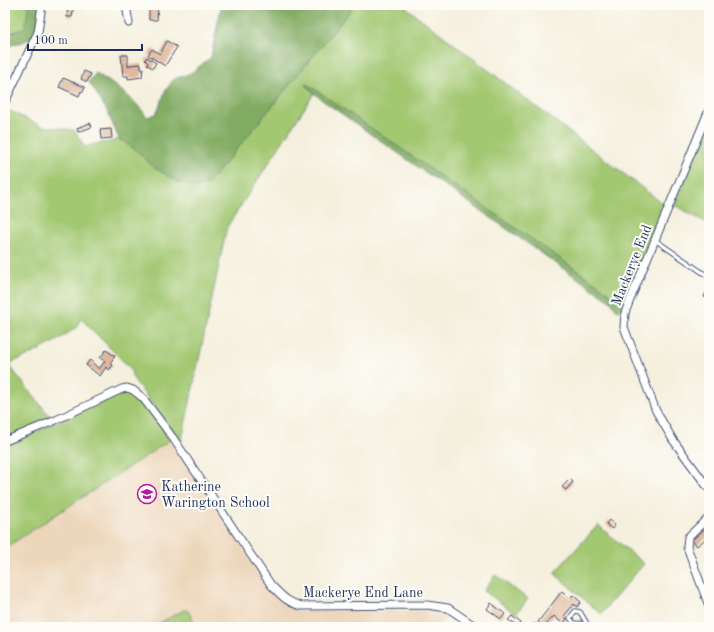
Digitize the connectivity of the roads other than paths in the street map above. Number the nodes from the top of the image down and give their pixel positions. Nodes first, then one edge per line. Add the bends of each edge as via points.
1 (42, 5) edge
2 (126, 5) edge
3 (129, 23) dead end
4 (5, 102) edge
5 (709, 110) edge
6 (655, 240) junction
7 (709, 277) edge
8 (5, 441) edge
9 (709, 476) edge
10 (703, 482) junction
11 (709, 489) edge
12 (709, 517) edge
13 (709, 606) edge
14 (588, 625) edge
15 (476, 627) edge

1 - 4 street via 38,32
2 - 3 street
5 - 6 street, Mackerye End
6 - 7 lane
6 - 10 street, Mackerye End via 624,313 624,327 656,411
8 - 15 street, Mackerye End Lane via 122,389 133,390 143,398 173,438 271,585 284,599 302,606 427,605 448,608
9 - 10 lane
10 - 11 street, Mackerye End
12 - 13 street via 688,537 687,547
14 - 14 lane via 574,623 571,615 575,611 580,612

